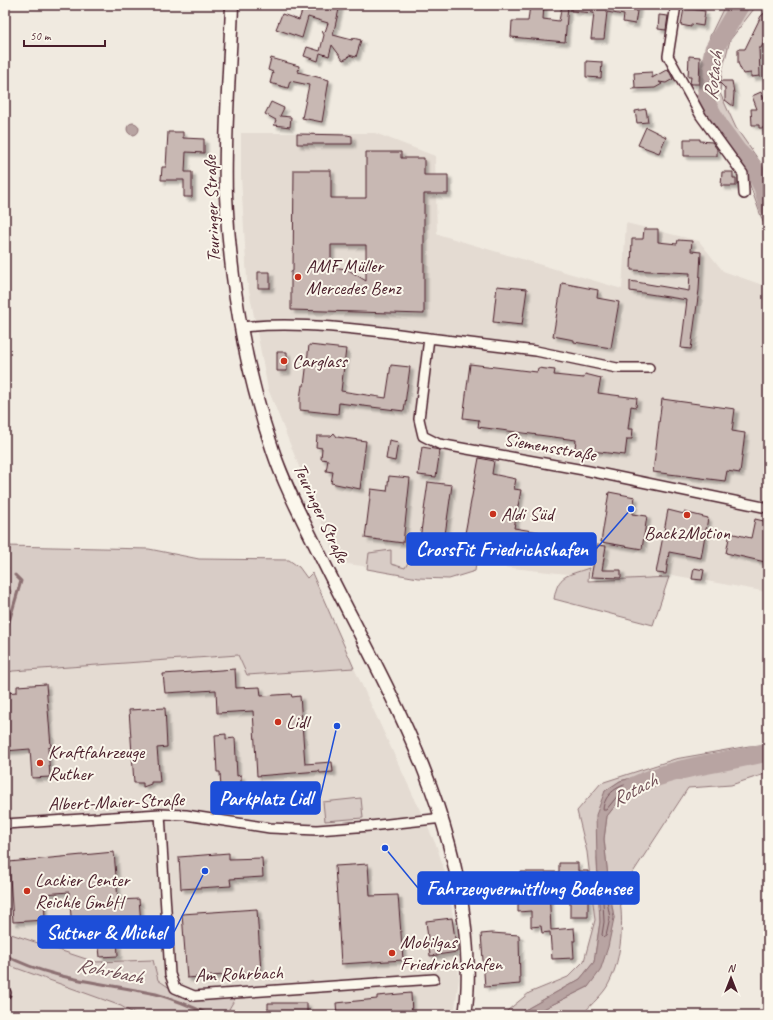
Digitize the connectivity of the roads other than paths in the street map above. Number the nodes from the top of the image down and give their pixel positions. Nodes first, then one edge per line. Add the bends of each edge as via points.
1 (232, 5) edge
2 (676, 5) edge
3 (744, 194) dead end
4 (242, 327) junction
5 (429, 338) junction
6 (649, 368) dead end
7 (768, 508) edge
8 (160, 814) junction
9 (443, 818) junction
10 (5, 824) edge
11 (434, 979) dead end
12 (465, 1015) edge

1 - 4 street, Teuringer Straße via 226,194 231,262
2 - 3 street via 668,56 701,116 743,174
4 - 5 street via 335,327
4 - 9 street, Teuringer Straße via 254,390 273,453 297,509 419,754
5 - 6 street via 536,351 617,368
5 - 7 street, Siemensstraße via 419,419 423,436 439,444 589,471
8 - 9 street, Albert-Maier-Straße via 186,815 270,828 317,830
8 - 10 street, Albert-Maier-Straße
8 - 11 street, Am Rohrbach via 170,974 175,988 194,996
9 - 12 street, Teuringer Straße via 457,877 466,937 468,967

